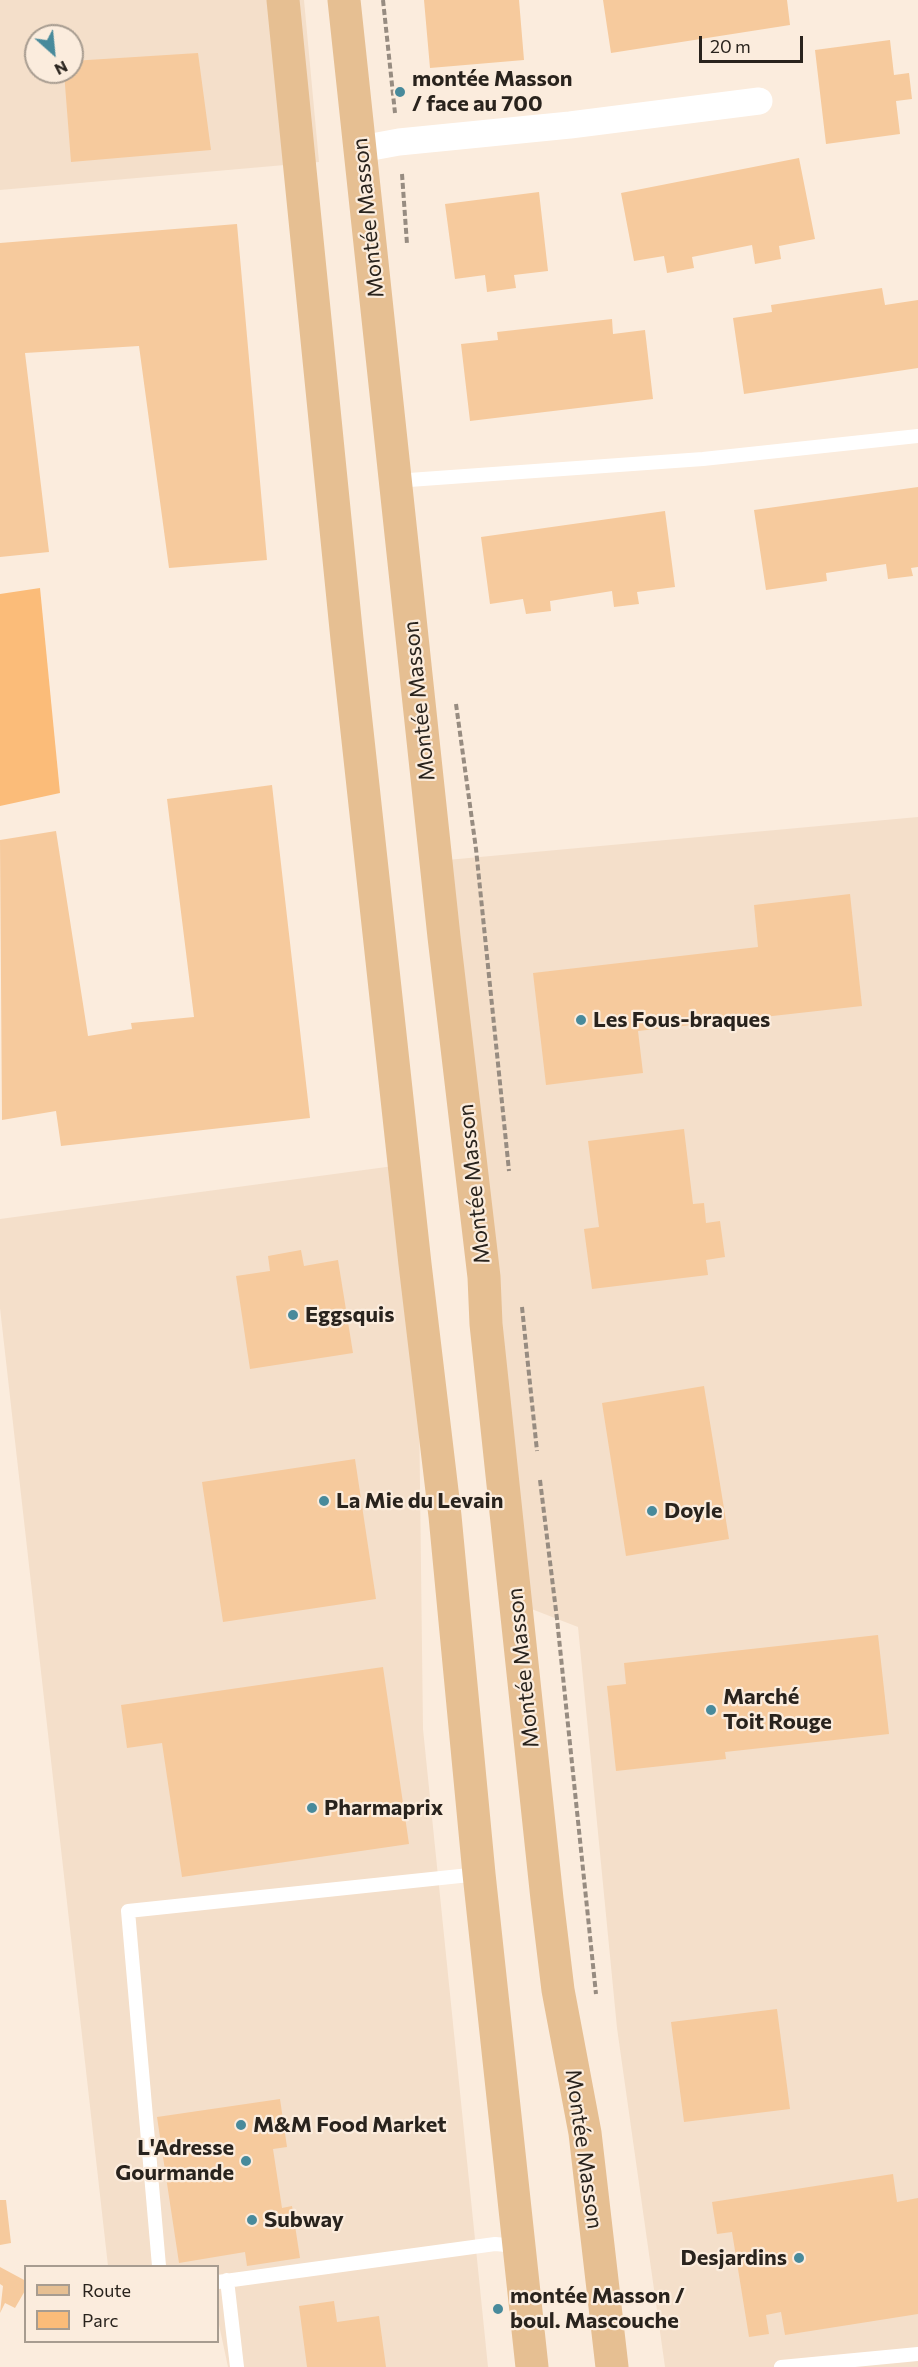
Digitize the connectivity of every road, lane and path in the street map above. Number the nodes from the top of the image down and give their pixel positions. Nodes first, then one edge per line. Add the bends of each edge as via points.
1 (282, 0) edge
2 (344, 0) edge
3 (383, 0) edge
4 (394, 95) dead end
5 (759, 101) dead end
6 (361, 149) junction
7 (918, 436) edge
8 (395, 481) junction
9 (482, 907) dead end
10 (502, 1112) dead end
11 (522, 1308) dead end
12 (537, 1454) dead end
13 (540, 1477) dead end
14 (479, 1874) junction
15 (594, 1975) dead end
16 (518, 2246) junction
17 (159, 2265) edge
18 (222, 2281) edge
19 (918, 2354) edge
20 (237, 2367) edge
21 (532, 2367) edge
22 (612, 2367) edge
23 (781, 2367) edge

1 - 14 main road via 347,639 445,1516
2 - 6 main road, Montée Masson
3 - 4 path
5 - 6 street
6 - 8 main road, Montée Masson
7 - 8 lane via 703,459
8 - 22 main road, Montée Masson via 484,1277 547,1899 558,1990 585,2133
9 - 10 path
11 - 12 path
13 - 15 path
14 - 16 main road
14 - 17 lane via 128,1911
16 - 18 lane via 495,2244
16 - 21 main road
18 - 20 lane
19 - 23 lane

